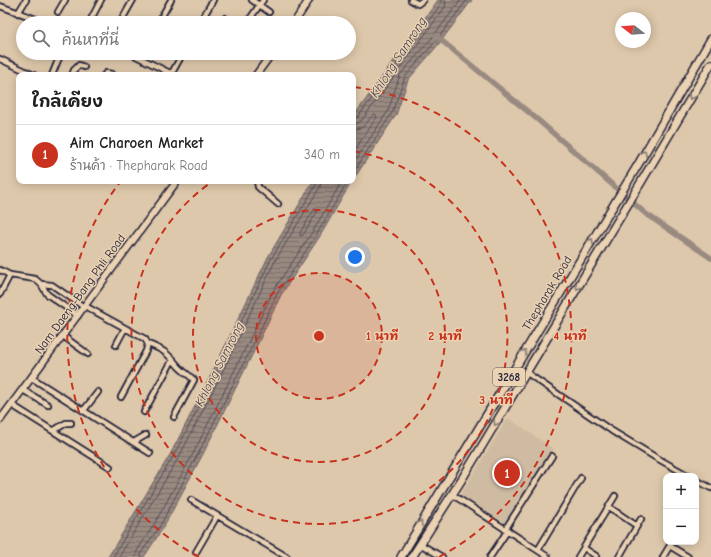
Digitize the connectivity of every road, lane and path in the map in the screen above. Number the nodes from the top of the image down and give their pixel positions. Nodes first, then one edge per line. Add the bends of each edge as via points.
1 (26, 0) edge
2 (64, 0) edge
3 (101, 0) edge
4 (133, 0) edge
5 (171, 0) edge
6 (213, 0) edge
7 (252, 0) edge
8 (263, 0) edge
9 (309, 0) edge
10 (411, 0) edge
11 (423, 0) edge
12 (260, 5) junction
13 (0, 6) edge
14 (58, 12) dead end
15 (269, 12) dead end
16 (18, 13) junction
17 (27, 16) edge
18 (93, 16) edge
19 (124, 16) edge
20 (162, 16) edge
21 (204, 16) edge
22 (252, 16) edge
23 (299, 16) edge
24 (711, 38) edge
25 (0, 59) edge
26 (58, 60) edge
27 (148, 60) edge
28 (180, 60) edge
29 (267, 60) edge
30 (711, 64) edge
31 (84, 67) dead end
32 (28, 72) edge
33 (53, 72) edge
34 (73, 72) edge
35 (168, 72) edge
36 (172, 72) edge
37 (258, 72) edge
38 (175, 184) edge
39 (257, 184) edge
40 (278, 204) dead end
41 (0, 270) edge
42 (10, 276) junction
43 (42, 284) junction
44 (0, 294) edge
45 (85, 307) junction
46 (78, 316) junction
47 (125, 328) junction
48 (63, 336) junction
49 (148, 344) junction
50 (116, 345) dead end
51 (88, 354) dead end
52 (173, 359) junction
53 (526, 373) junction
54 (32, 378) junction
55 (23, 390) junction
56 (98, 392) dead end
57 (121, 397) dead end
58 (12, 405) junction
59 (48, 405) dead end
60 (84, 410) junction
61 (144, 412) dead end
62 (174, 417) dead end
63 (0, 420) edge
64 (71, 423) dead end
65 (53, 431) junction
66 (146, 434) dead end
67 (134, 442) junction
68 (150, 453) dead end
69 (552, 456) dead end
70 (110, 467) dead end
71 (683, 473) edge
72 (581, 478) dead end
73 (699, 482) edge
74 (711, 488) edge
75 (453, 495) junction
76 (615, 496) dead end
77 (190, 500) dead end
78 (609, 507) junction
79 (218, 516) junction
80 (642, 519) dead end
81 (637, 526) junction
82 (507, 529) junction
83 (420, 544) junction
84 (670, 545) edge
85 (672, 545) edge
86 (584, 548) junction
87 (539, 551) junction
88 (196, 552) dead end
89 (596, 556) edge
90 (287, 557) edge
91 (400, 557) edge
92 (412, 557) edge
93 (442, 557) edge
94 (490, 557) edge
95 (536, 557) edge
96 (548, 557) edge
97 (578, 557) edge
98 (619, 557) edge
99 (663, 557) edge
100 (688, 557) edge

1 - 16 street
2 - 14 street
3 - 18 street
4 - 19 street
5 - 20 street
6 - 21 street
7 - 12 street
8 - 12 street
9 - 23 main road
10 - 11 street via 418,4
12 - 15 street
12 - 22 street
13 - 16 street
16 - 17 street
91 -> 24 main road, Thepharak Road / 3268
25 - 32 street
26 - 33 street
27 - 35 street
28 - 36 street
29 - 37 main road
30 -> 53 main road, Thepharak Road / 3268
31 - 34 street via 79,65
38 - 45 main road, Nam Daeng-Bang Phli Road
39 - 40 street
41 - 42 street
42 - 43 street via 35,279
42 - 44 street
43 - 45 street via 52,285
43 - 46 street via 47,294
45 - 46 main road, Nam Daeng-Bang Phli Road
45 - 47 street
46 - 48 main road, Nam Daeng-Bang Phli Road
47 - 49 street via 145,339
47 - 50 street
48 - 51 street
48 - 54 main road, Nam Daeng-Bang Phli Road
49 - 52 street via 163,350
49 - 57 street
52 - 61 street
52 - 62 street via 194,380
53 - 71 street via 612,431
53 -> 75 main road, Thepharak Road / 3268
54 - 55 main road, Nam Daeng-Bang Phli Road
54 - 60 street
55 - 58 main road, Nam Daeng-Bang Phli Road
55 - 59 street
56 - 60 street
58 - 63 main road, Nam Daeng-Bang Phli Road
58 - 65 street
60 - 67 street
64 - 65 street via 66,423
65 - 70 street
66 - 67 street
67 - 68 street
69 - 82 street
72 - 87 street
73 - 74 street
75 - 82 street
75 - 83 main road, Thepharak Road / 3268
76 - 78 street
77 - 79 street
78 - 81 street
78 - 86 street
79 - 88 street
79 - 90 street
80 - 81 street
81 - 98 street
82 - 87 street
82 - 94 street
83 - 92 main road, Thepharak Road / 3268
83 - 93 street
84 - 99 street
85 - 100 street
86 - 89 street
86 - 97 street
87 - 95 street
87 - 96 street

